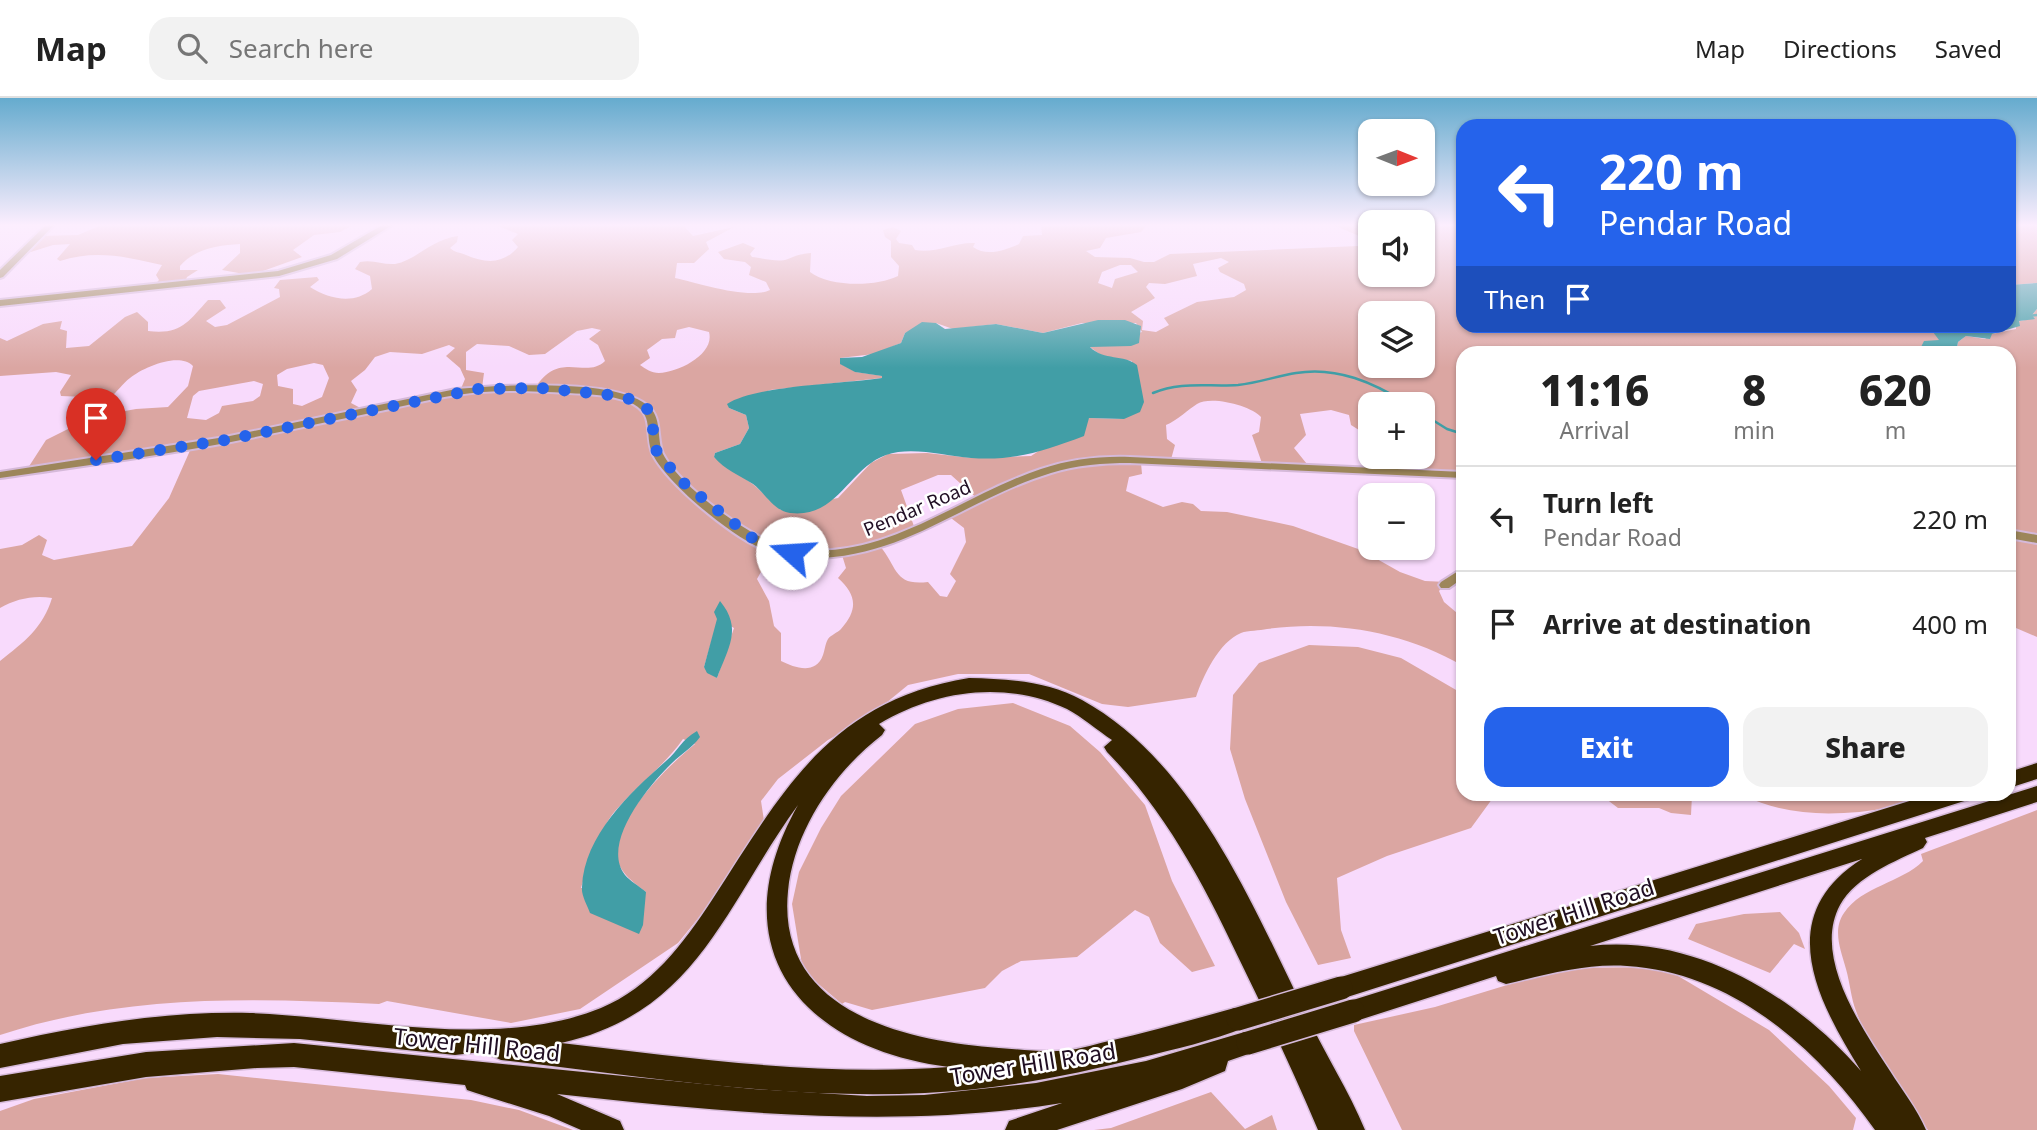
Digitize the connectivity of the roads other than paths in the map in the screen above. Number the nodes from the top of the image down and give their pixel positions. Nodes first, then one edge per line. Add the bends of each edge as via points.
1 (282, 272) edge
2 (0, 303) edge
3 (0, 475) edge
4 (1456, 475) edge
5 (2016, 535) edge
6 (2037, 539) edge
7 (1456, 577) edge
8 (1445, 585) dead end
9 (2037, 771) edge
10 (2016, 778) edge
11 (2037, 794) edge
12 (2016, 800) edge
13 (1939, 801) edge
14 (2014, 801) edge
15 (1982, 811) junction
16 (1420, 990) junction
17 (445, 1042) junction
18 (1248, 1043) junction
19 (0, 1056) edge
20 (1063, 1064) junction
21 (429, 1067) junction
22 (0, 1089) edge
23 (1326, 1122) edge
24 (611, 1130) edge
25 (1018, 1130) edge
26 (1352, 1130) edge
27 (1891, 1130) edge
28 (1913, 1130) edge

1 - 2 street
3 - 4 street, Pendar Road via 225,440 456,392 504,388 592,393 638,402 651,416 659,456 680,480 756,541 803,555 867,549 1015,484 1083,462
5 - 6 street
7 - 8 street
9 - 10 highway
11 - 12 highway, Tower Hill Road
13 - 20 highway, Tower Hill Road, bridge via 1238,1019
14 - 15 highway, Tower Hill Road
15 - 16 highway, Tower Hill Road
15 - 28 highway via 1872,865 1839,890 1823,917 1820,948 1830,988
16 - 18 highway, Tower Hill Road, bridge
16 - 27 highway via 1606,956 1684,966 1745,992 1811,1038 1864,1091
17 - 19 highway, Tower Hill Road via 303,1028 194,1026 75,1040
17 - 20 highway, Tower Hill Road via 758,1076 846,1081 925,1081
17 - 26 highway via 561,1034 604,1020 635,1003 691,952 802,785 848,735 884,712 922,696 961,686 1006,685 1059,698 1097,718 1142,758 1177,798 1225,877
18 - 21 highway, Tower Hill Road via 1092,1086 924,1108 810,1107
18 - 25 highway via 1182,1077
20 - 23 highway via 956,1056 883,1038 826,1009 786,959 777,929 776,895 784,858 801,818 841,760 869,735 901,716 954,698 1014,696 1072,716 1117,750 1161,799 1187,839 1254,964
21 - 22 highway, Tower Hill Road via 294,1055 239,1056 120,1067
21 - 24 highway via 550,1104

